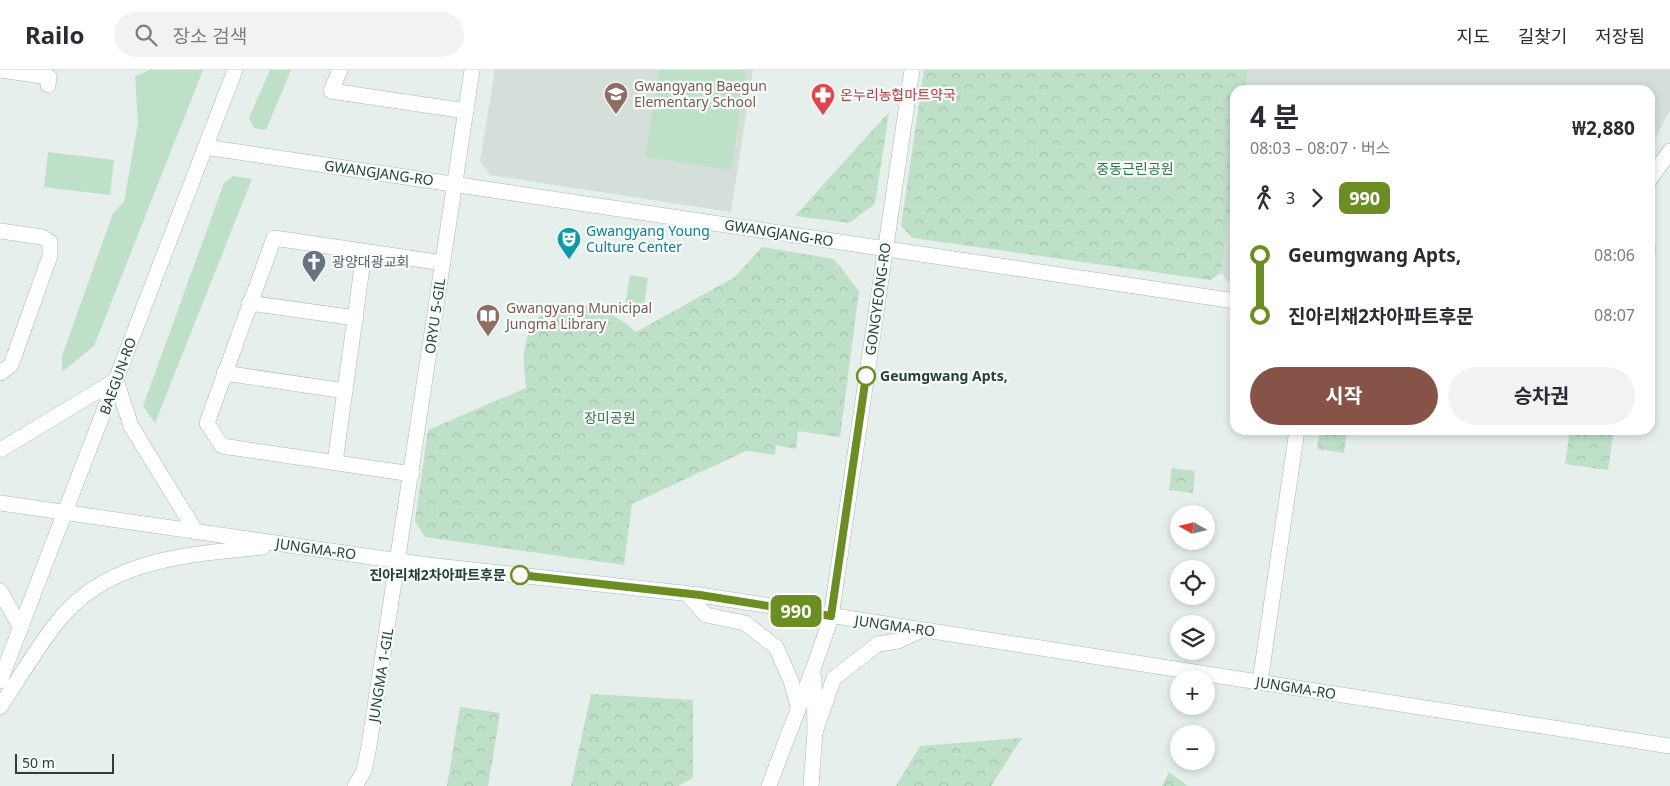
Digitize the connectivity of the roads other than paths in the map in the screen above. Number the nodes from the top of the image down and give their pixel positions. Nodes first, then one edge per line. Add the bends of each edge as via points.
1 (0, 70) edge
2 (235, 70) edge
3 (340, 70) edge
4 (472, 70) edge
5 (912, 70) edge
6 (48, 85) dead end
7 (466, 111) junction
8 (205, 147) junction
9 (1670, 151) edge
10 (1655, 172) edge
11 (455, 185) junction
12 (0, 231) edge
13 (885, 249) junction
14 (364, 253) junction
15 (443, 263) junction
16 (1230, 300) edge
17 (249, 303) junction
18 (356, 318) junction
19 (0, 373) edge
20 (224, 373) junction
21 (116, 380) junction
22 (345, 391) junction
23 (1296, 435) edge
24 (0, 450) edge
25 (335, 462) junction
26 (412, 474) junction
27 (0, 503) edge
28 (66, 513) junction
29 (196, 532) junction
30 (286, 545) junction
31 (399, 561) junction
32 (0, 591) edge
33 (687, 594) junction
34 (831, 616) junction
35 (21, 628) junction
36 (924, 630) junction
37 (813, 673) junction
38 (0, 681) edge
39 (1260, 682) junction
40 (798, 706) junction
41 (0, 707) edge
42 (815, 732) junction
43 (1666, 748) edge
44 (355, 786) edge
45 (769, 786) edge
46 (811, 786) edge

1 - 6 street via 49,77
2 - 8 street, BAEGUN-RO
3 - 7 street via 331,90
4 - 7 street, ORYU 5-GIL
5 - 13 street, GONGYEONG-RO
7 - 11 street, ORYU 5-GIL
8 - 11 street, GWANGJANG-RO
8 - 21 street, BAEGUN-RO
9 - 10 street
11 - 13 street, GWANGJANG-RO
11 - 15 street, ORYU 5-GIL
12 - 19 street via 42,236 50,242 50,256 10,365
13 - 16 street, GWANGJANG-RO
13 - 34 street, GONGYEONG-RO
14 - 15 street
14 - 17 street via 274,238
14 - 18 street
15 - 26 street, ORYU 5-GIL
17 - 18 street
17 - 20 street
18 - 22 street
20 - 22 street
20 - 25 street via 207,423 222,446
21 - 24 street
21 - 28 street, BAEGUN-RO
21 - 29 street via 131,426
22 - 25 street
23 - 39 street
25 - 26 street
26 - 31 street, ORYU 5-GIL
27 - 28 street, JUNGMA-RO
28 - 29 street, JUNGMA-RO
28 - 35 street, BAEGUN-RO
29 - 30 street, JUNGMA-RO
30 - 31 street, JUNGMA-RO
30 - 41 street via 176,556 111,578 80,598 56,624
31 - 33 street, JUNGMA-RO
31 - 44 street, JUNGMA 1-GIL via 369,746 364,771
32 - 35 street
33 - 34 street, JUNGMA-RO
33 - 40 street via 706,615 745,623 776,647
34 - 36 street, JUNGMA-RO
34 - 37 street, GONGYEONG-RO
35 - 38 street, BAEGUN-RO
36 - 39 street, JUNGMA-RO
36 - 42 street via 898,641 878,644 834,678
37 - 40 street
37 - 42 street
39 - 43 street, JUNGMA-RO
40 - 45 street
42 - 46 street

